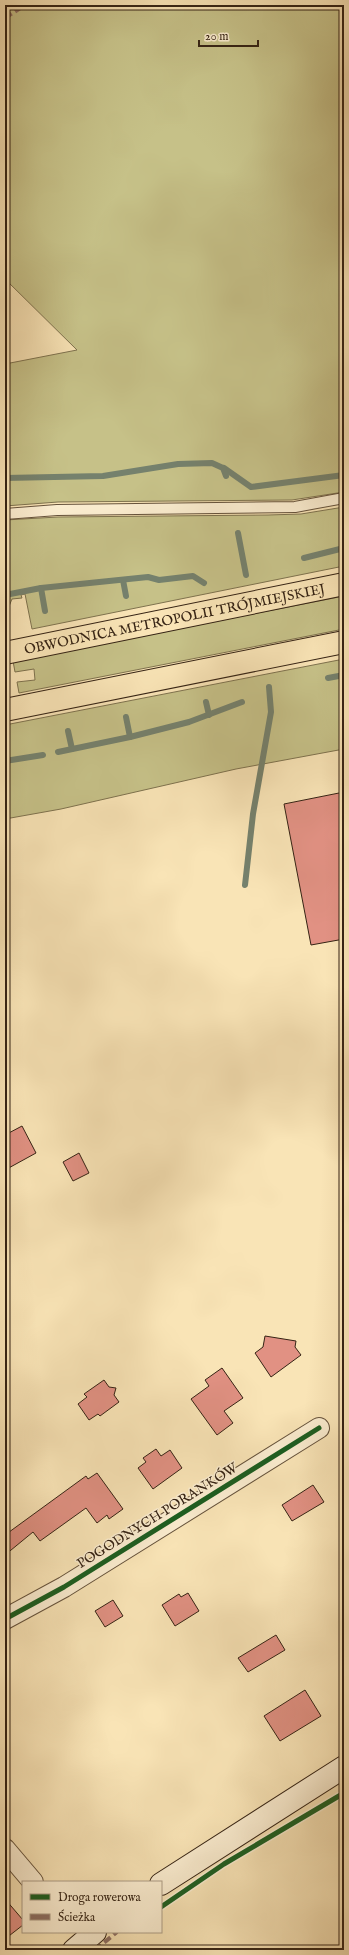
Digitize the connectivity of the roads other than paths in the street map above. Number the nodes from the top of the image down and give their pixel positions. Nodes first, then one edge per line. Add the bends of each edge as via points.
1 (344, 498) edge
2 (5, 514) edge
3 (344, 584) edge
4 (344, 642) edge
5 (14, 651) edge
6 (5, 710) edge
7 (319, 1428) dead end
8 (5, 1619) edge
9 (344, 1768) edge
10 (5, 1849) edge
11 (31, 1881) edge
12 (162, 1883) edge
13 (94, 1933) edge
14 (74, 1950) edge

1 - 2 lane via 295,507 58,510
3 - 5 highway, OBWODNICA METROPOLII TRÓJMIEJSKIEJ
4 - 6 highway
7 - 8 street, POGODNYCH PORANKÓW via 64,1587
9 - 12 main road
10 - 11 street
13 - 14 main road

